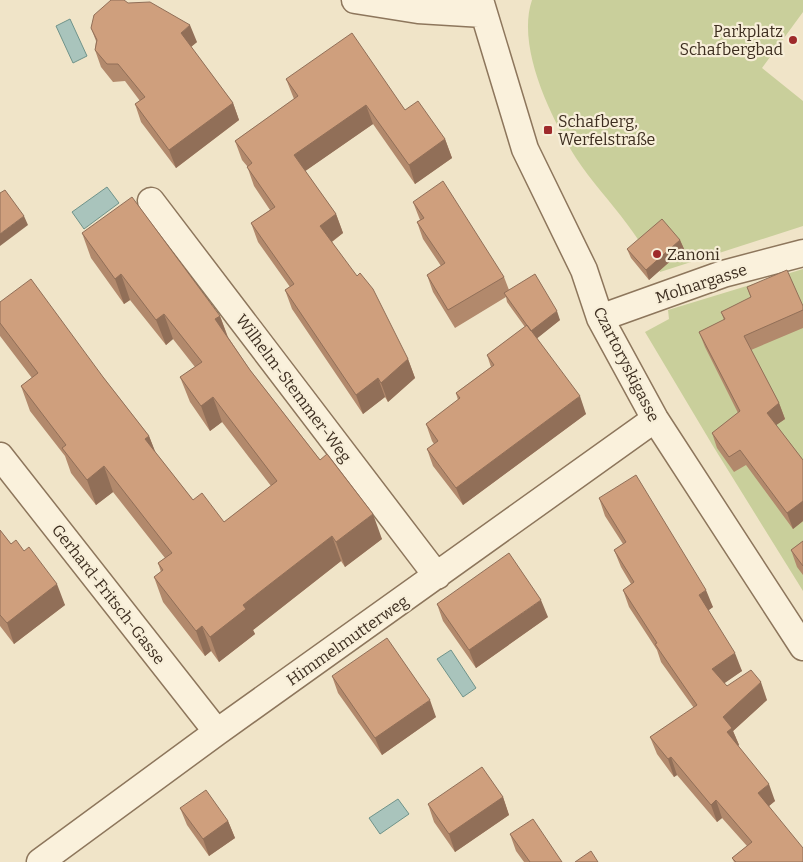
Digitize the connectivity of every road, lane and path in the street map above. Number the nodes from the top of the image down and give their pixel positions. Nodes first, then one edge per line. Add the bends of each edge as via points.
1 (354, 0) edge
2 (481, 7) edge
3 (151, 201) dead end
4 (803, 252) edge
5 (600, 318) junction
6 (655, 419) junction
7 (0, 456) edge
8 (437, 576) junction
9 (803, 647) edge
10 (217, 732) junction
11 (40, 862) edge

1 - 2 street via 418,10
2 - 5 street, Czartoryskigasse via 525,149 584,270
3 - 8 street, Wilhelm-Stemmer-Weg
4 - 5 street, Molnargasse via 723,274
5 - 6 street, Czartoryskigasse
6 - 8 street, Himmelmutterweg
6 - 9 street, Czartoryskigasse
7 - 10 street, Gerhard-Fritsch-Gasse
8 - 10 street, Himmelmutterweg
10 - 11 street, Himmelmutterweg

